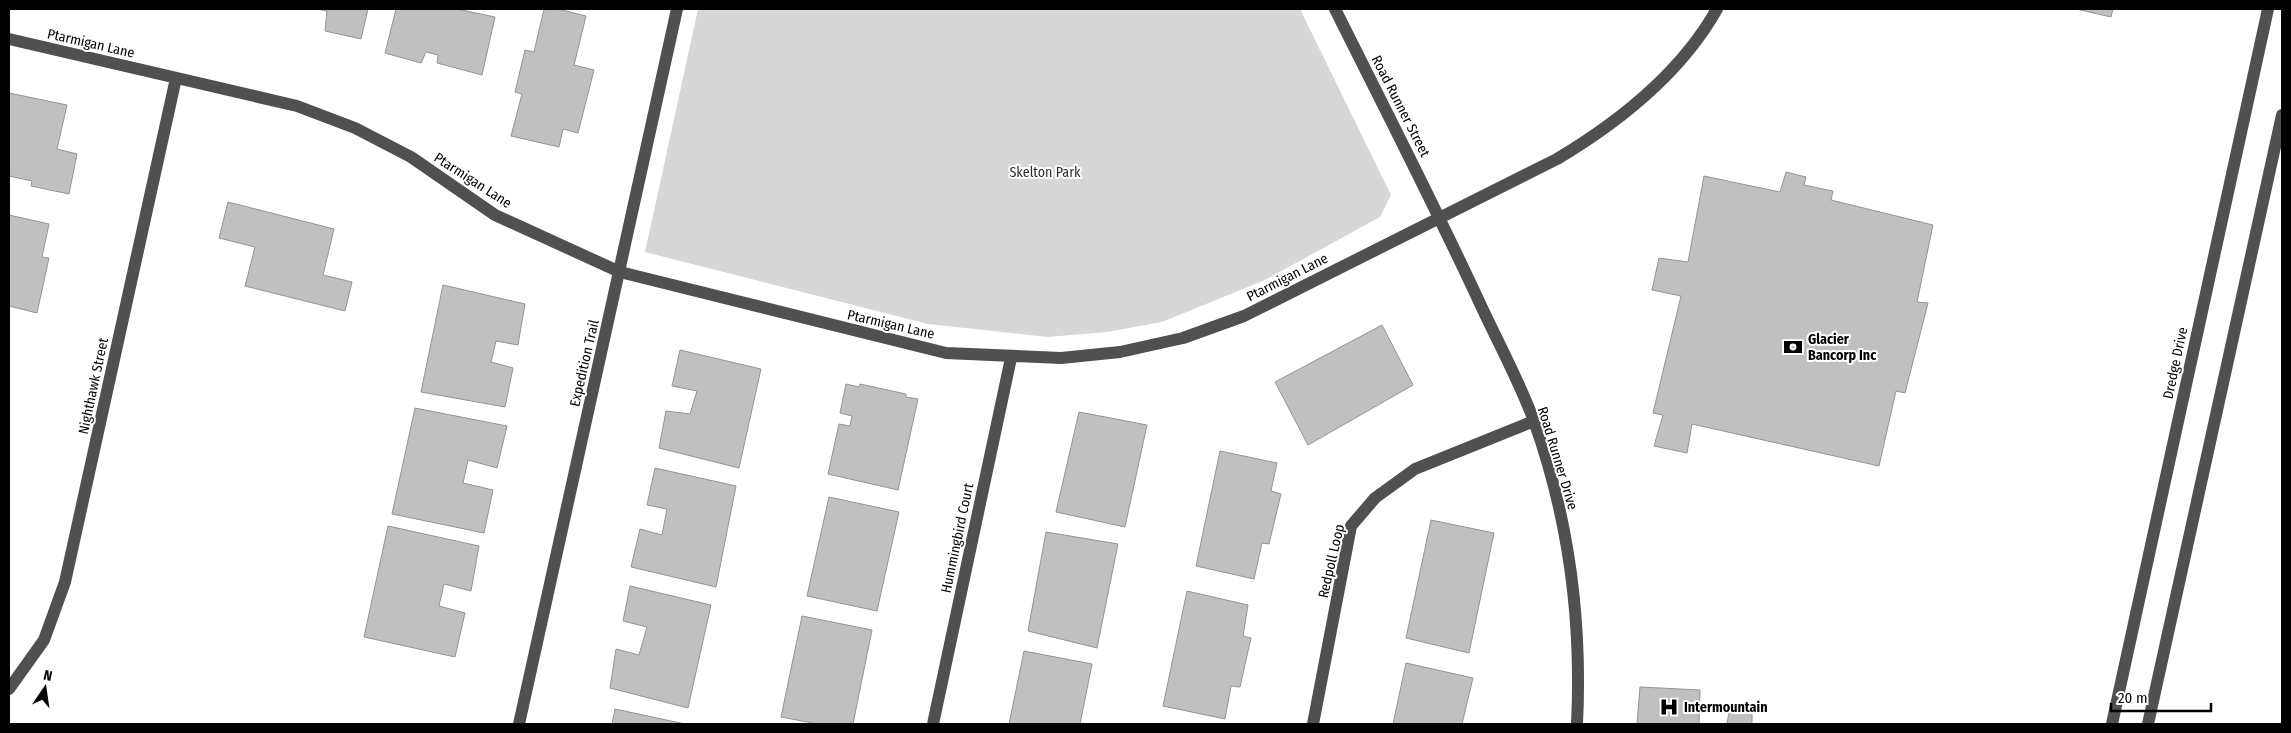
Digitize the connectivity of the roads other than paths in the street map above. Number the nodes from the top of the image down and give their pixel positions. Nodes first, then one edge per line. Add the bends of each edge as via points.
1 (677, 9) edge
2 (1335, 9) edge
3 (1717, 9) edge
4 (2268, 9) edge
5 (9, 39) edge
6 (176, 78) junction
7 (2282, 114) edge
8 (1440, 217) junction
9 (620, 272) junction
10 (1011, 358) junction
11 (1534, 421) junction
12 (9, 689) edge
13 (519, 724) edge
14 (933, 724) edge
15 (1313, 724) edge
16 (1577, 724) edge
17 (2112, 724) edge
18 (2148, 724) edge

1 - 9 street, Expedition Trail
2 - 8 street, Road Runner Street
3 - 8 street, Ptarmigan Lane via 1689,49 1639,101 1557,159
4 - 17 street, Dredge Drive
5 - 6 street, Ptarmigan Lane
6 - 9 street, Ptarmigan Lane via 297,106 355,128 411,158 495,215
6 - 12 street, Nighthawk Street via 65,582 44,640
7 - 18 street
8 - 10 street, Ptarmigan Lane via 1244,316 1183,338 1110,353 1062,358
8 - 11 street, Road Runner Drive
9 - 10 street, Ptarmigan Lane via 946,353
9 - 13 street, Expedition Trail
10 - 14 street, Hummingbird Court
11 - 15 street, Redpoll Loop via 1415,469 1375,498 1352,526
11 - 16 street, Road Runner Drive via 1557,500 1573,584 1580,672

